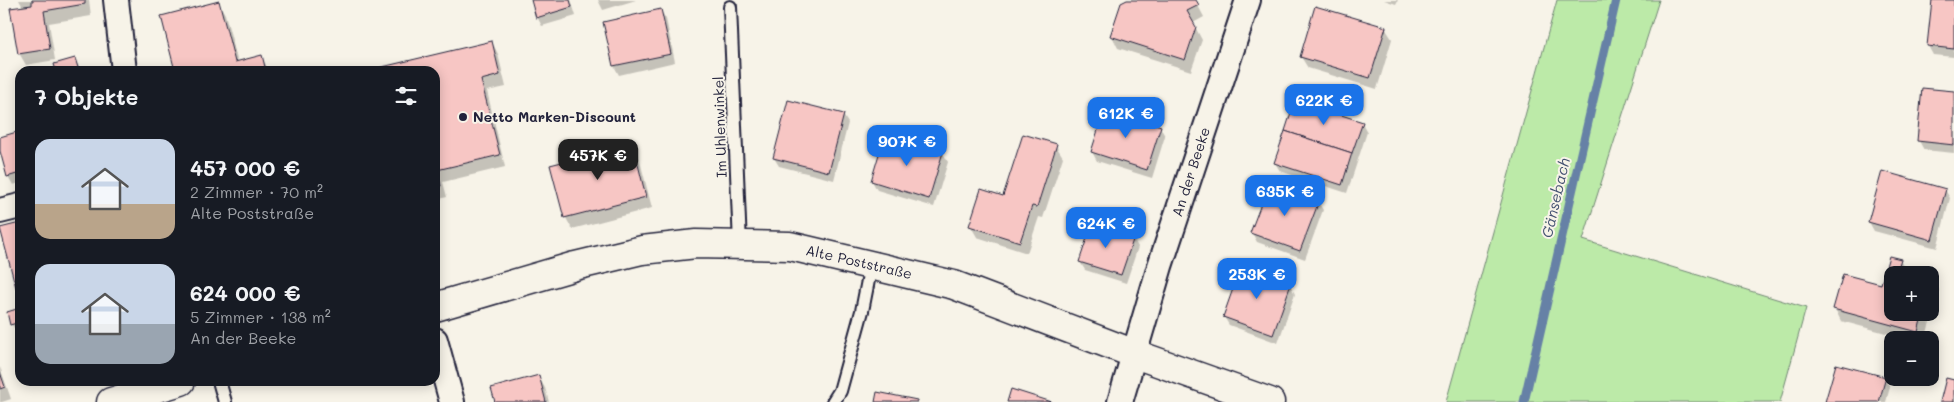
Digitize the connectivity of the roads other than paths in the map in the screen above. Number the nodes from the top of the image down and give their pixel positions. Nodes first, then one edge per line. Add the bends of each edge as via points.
1 (116, 0) edge
2 (1248, 0) edge
3 (730, 7) dead end
4 (123, 66) edge
5 (15, 207) edge
6 (0, 211) edge
7 (740, 245) junction
8 (871, 265) junction
9 (440, 306) edge
10 (1135, 354) junction
11 (440, 358) edge
12 (162, 386) edge
13 (220, 386) edge
14 (111, 402) edge
15 (225, 402) edge
16 (452, 402) edge
17 (833, 402) edge
18 (1120, 402) edge
19 (1270, 402) edge

1 - 4 street
2 - 10 street, An der Beeke via 1160,266
3 - 7 lane, Im Uhlenwinkel
5 - 6 street
7 - 8 main road, Alte Poststraße via 790,246
7 - 9 main road, Alte Poststraße via 696,244 642,250
8 - 10 main road, Alte Poststraße via 954,285
8 - 17 lane via 840,391
10 - 18 street, An der Beeke
10 - 19 main road, Alte Poststraße
11 - 16 street
12 - 14 main road
13 - 15 lane

